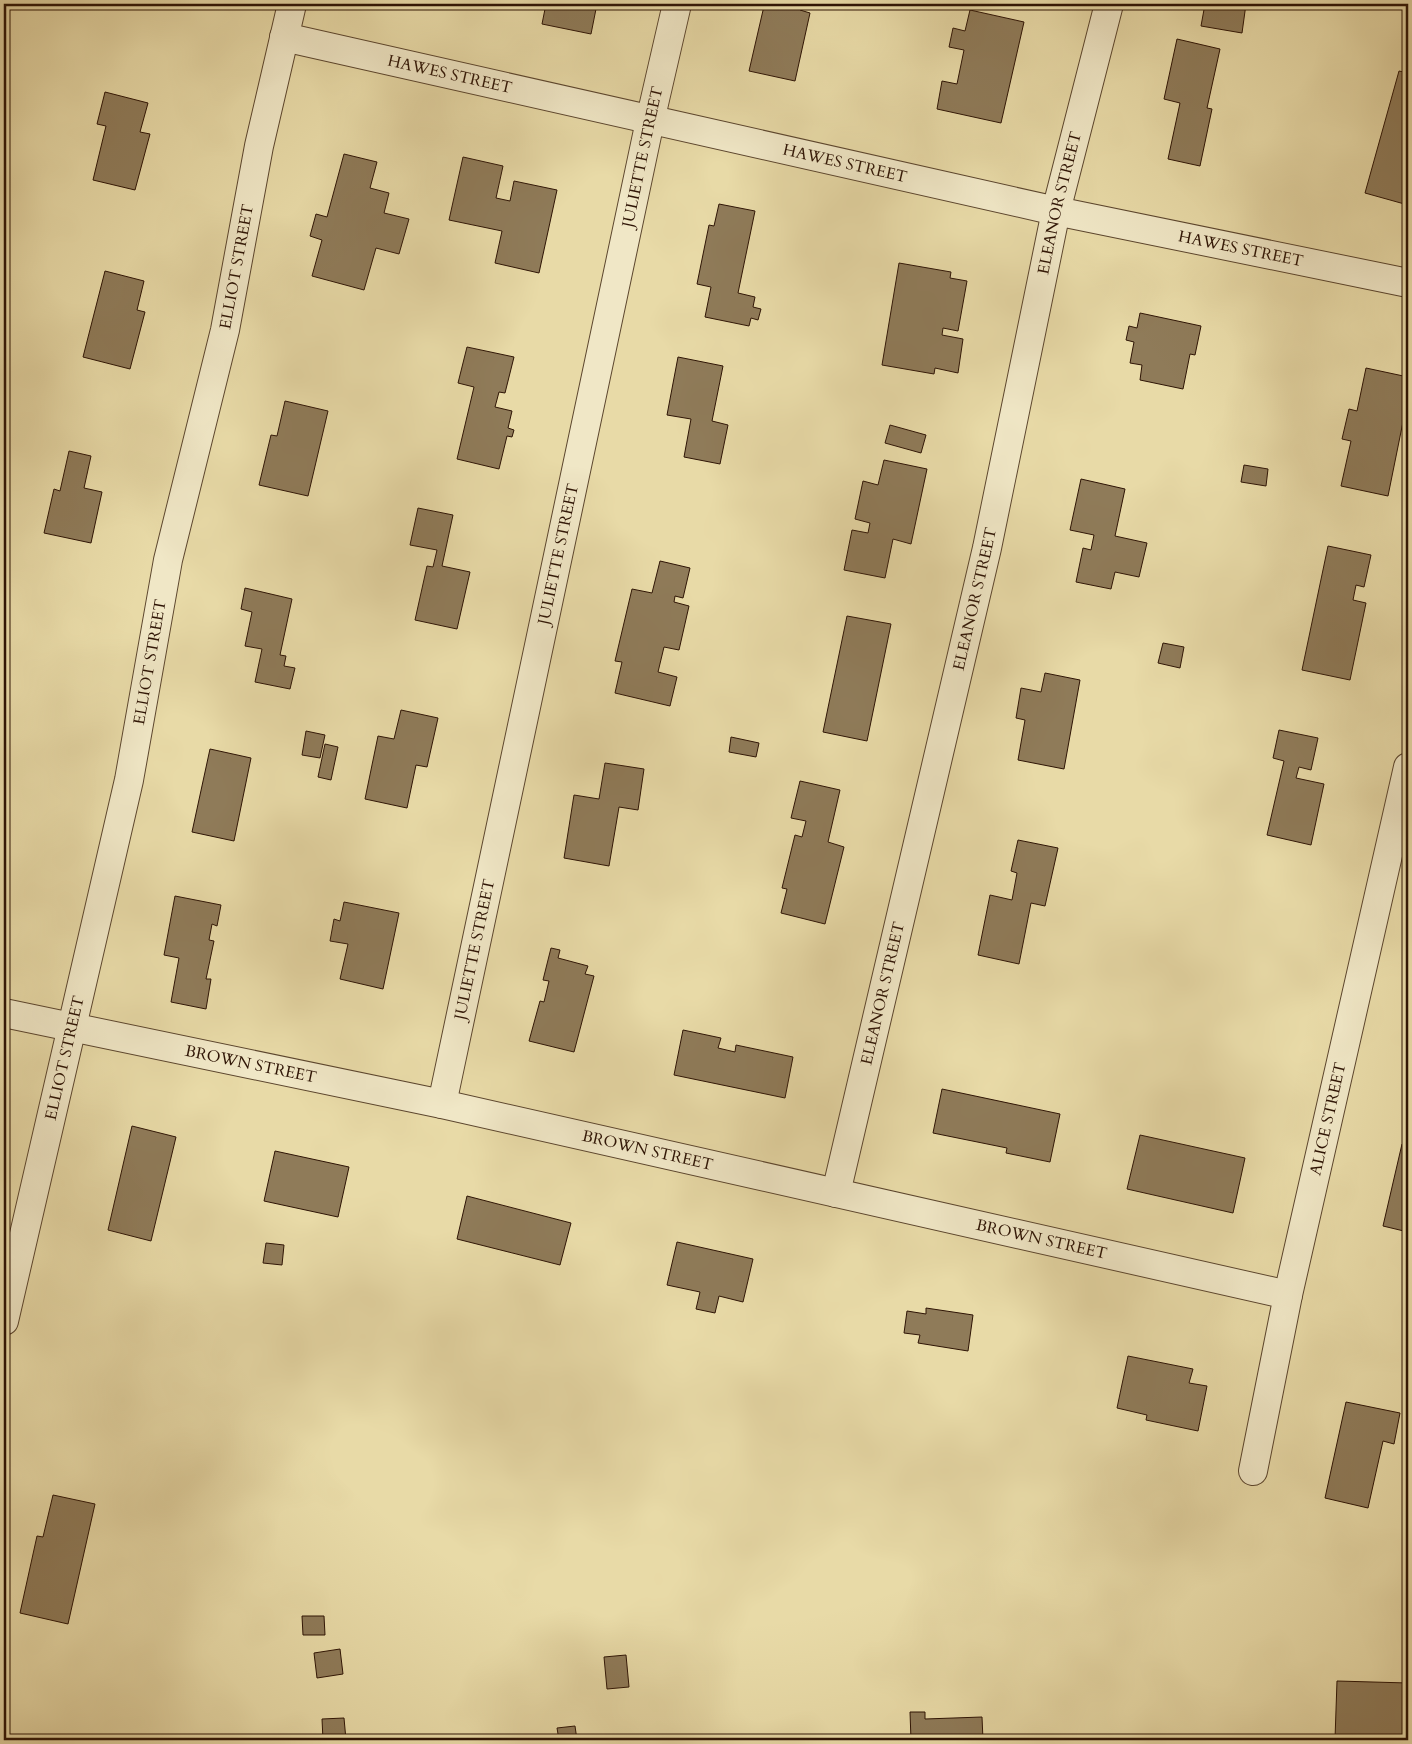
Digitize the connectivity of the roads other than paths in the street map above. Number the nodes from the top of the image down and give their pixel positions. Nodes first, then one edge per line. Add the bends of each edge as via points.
1 (292, 4) edge
2 (677, 4) edge
3 (1109, 4) edge
4 (284, 37) junction
5 (650, 121) junction
6 (1056, 211) junction
7 (1408, 283) edge
8 (1408, 767) edge
9 (4, 1013) edge
10 (70, 1026) junction
11 (442, 1104) junction
12 (836, 1193) junction
13 (1288, 1294) junction
14 (4, 1321) edge
15 (1253, 1471) dead end

1 - 4 street, ELLIOT STREET
2 - 5 street, JULIETTE STREET
3 - 6 street, ELEANOR STREET
4 - 5 street, HAWES STREET
4 - 10 street, ELLIOT STREET via 259,146 225,330 168,560 129,780
5 - 6 street, HAWES STREET
5 - 11 street, JULIETTE STREET
6 - 7 street, HAWES STREET
6 - 12 street, ELEANOR STREET via 984,557
8 - 13 street, ALICE STREET
9 - 10 street, BROWN STREET
10 - 11 street, BROWN STREET
10 - 14 street, ELLIOT STREET
11 - 12 street, BROWN STREET
12 - 13 street, BROWN STREET
13 - 15 street, ALICE STREET

